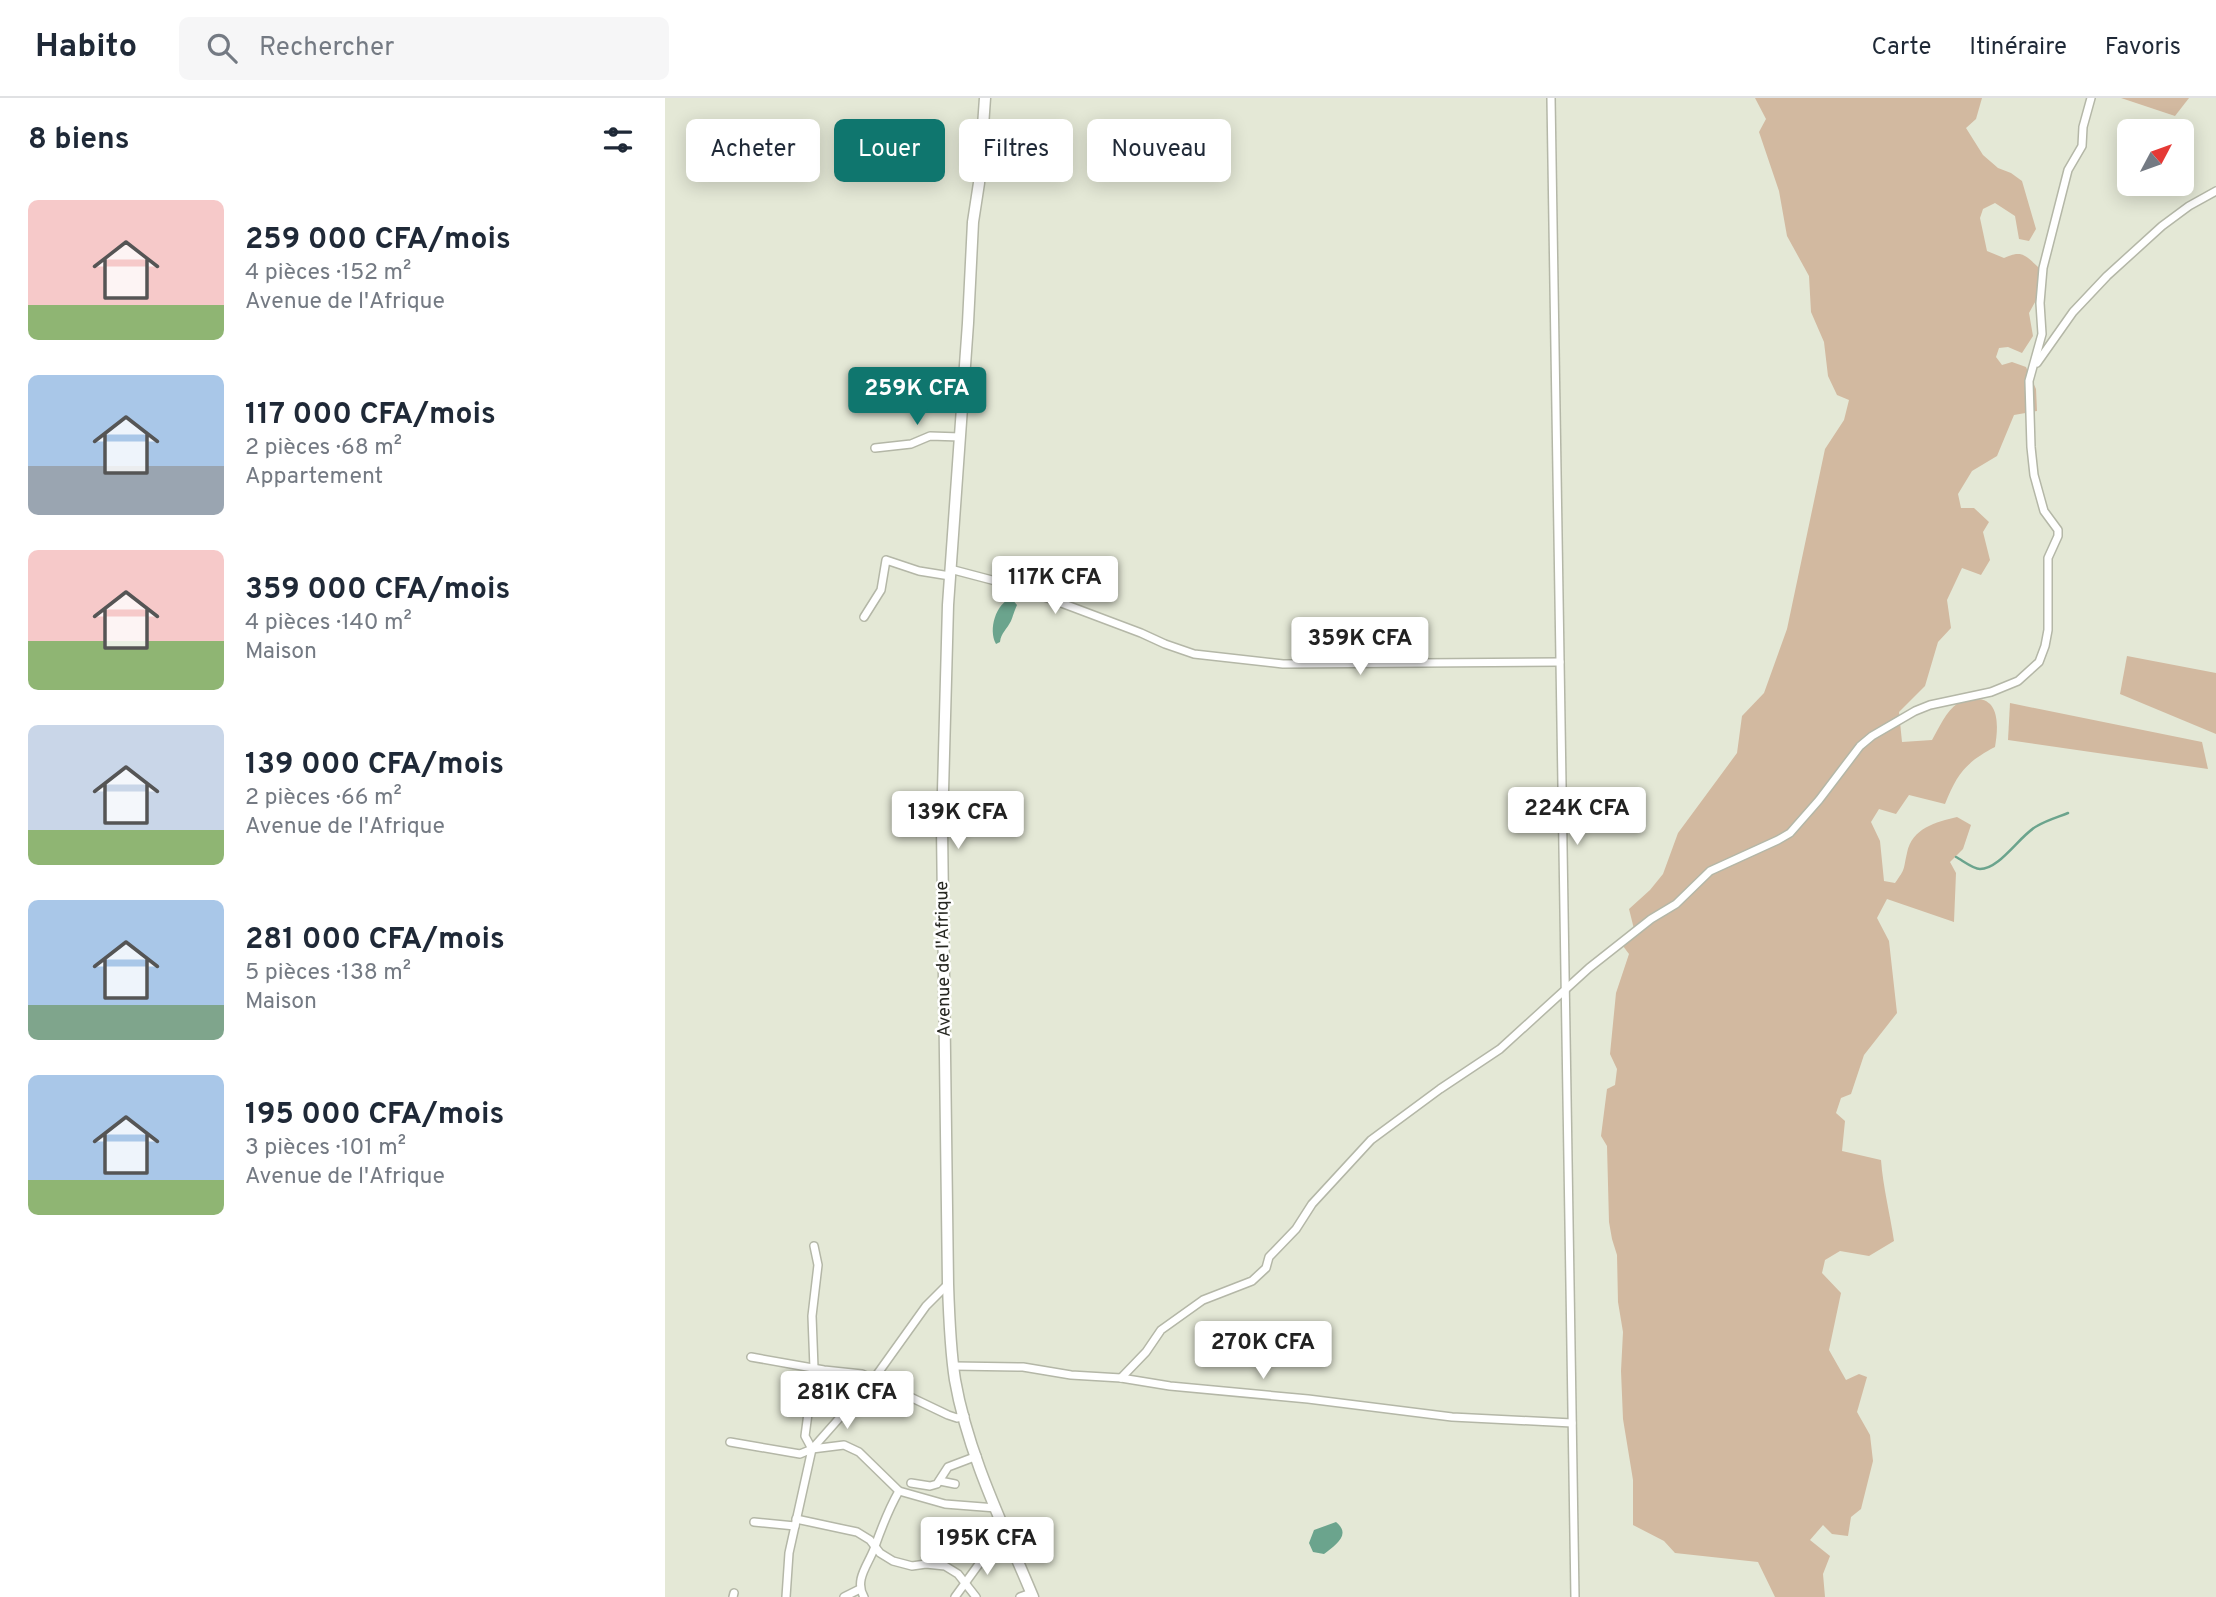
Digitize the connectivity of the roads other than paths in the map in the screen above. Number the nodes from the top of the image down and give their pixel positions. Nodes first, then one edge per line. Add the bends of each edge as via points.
1 (985, 98) edge
2 (1551, 98) edge
3 (2091, 98) edge
4 (2216, 191) edge
5 (2033, 370) junction
6 (960, 437) junction
7 (875, 448) dead end
8 (950, 573) junction
9 (864, 617) dead end
10 (1560, 662) junction
11 (1565, 991) junction
12 (814, 1246) dead end
13 (948, 1284) junction
14 (751, 1357) dead end
15 (954, 1366) junction
16 (814, 1368) junction
17 (1121, 1378) junction
18 (873, 1380) junction
19 (965, 1416) junction
20 (1572, 1423) junction
21 (730, 1443) dead end
22 (811, 1449) junction
23 (977, 1456) junction
24 (940, 1480) junction
25 (911, 1483) dead end
26 (954, 1484) dead end
27 (899, 1492) junction
28 (996, 1508) junction
29 (754, 1522) dead end
30 (795, 1522) junction
31 (1010, 1543) junction
32 (874, 1545) junction
33 (964, 1585) junction
34 (860, 1589) junction
35 (1032, 1595) edge
36 (786, 1597) edge
37 (844, 1597) edge
38 (864, 1597) edge
39 (955, 1597) edge
40 (976, 1597) edge
41 (1020, 1597) edge
42 (1575, 1597) edge

1 - 6 main road, Avenue de l'Afrique
2 - 10 street
3 - 5 street via 2082,146 2068,170 2043,268 2042,334
4 - 5 street via 2162,226 2107,276 2073,312
5 - 11 street via 2029,381 2034,476 2044,510 2058,530 2049,558 2048,630 2039,662 2018,681 1991,692 1930,705 1872,736 1790,833 1710,871 1676,904 1651,919
6 - 7 street via 930,436 911,444
6 - 8 main road, Avenue de l'Afrique
8 - 9 street via 886,560 881,590
8 - 10 street via 1007,584 1194,654 1283,664
8 - 13 main road, Avenue de l'Afrique via 942,828
10 - 11 street
11 - 17 street via 1500,1049 1371,1140 1269,1257 1266,1268 1252,1281 1203,1300 1161,1330
11 - 20 street
12 - 16 street via 818,1265 811,1316
13 - 15 main road, Avenue de l'Afrique
13 - 18 street via 926,1306
14 - 16 street
15 - 17 street via 1023,1367
15 - 19 main road, Avenue de l'Afrique
16 - 18 street via 854,1371
16 - 22 street via 806,1436
17 - 20 street via 1452,1417
18 - 19 street via 948,1415
18 - 22 street
19 - 23 main road, Avenue de l'Afrique
20 - 42 street
21 - 22 street via 800,1454
22 - 27 street via 853,1447
22 - 30 street
23 - 24 street via 948,1467
23 - 28 main road, Avenue de l'Afrique
24 - 25 street via 930,1486
24 - 26 street
27 - 28 street via 945,1504
27 - 32 street
28 - 31 main road, Avenue de l'Afrique
29 - 30 street
30 - 32 street via 856,1532
30 - 36 street
31 - 33 street via 992,1546
31 - 35 main road, Avenue de l'Afrique
32 - 33 street via 898,1563 945,1566 958,1574
32 - 34 street
33 - 39 street
33 - 40 street
34 - 37 street
34 - 38 street
35 - 41 street

